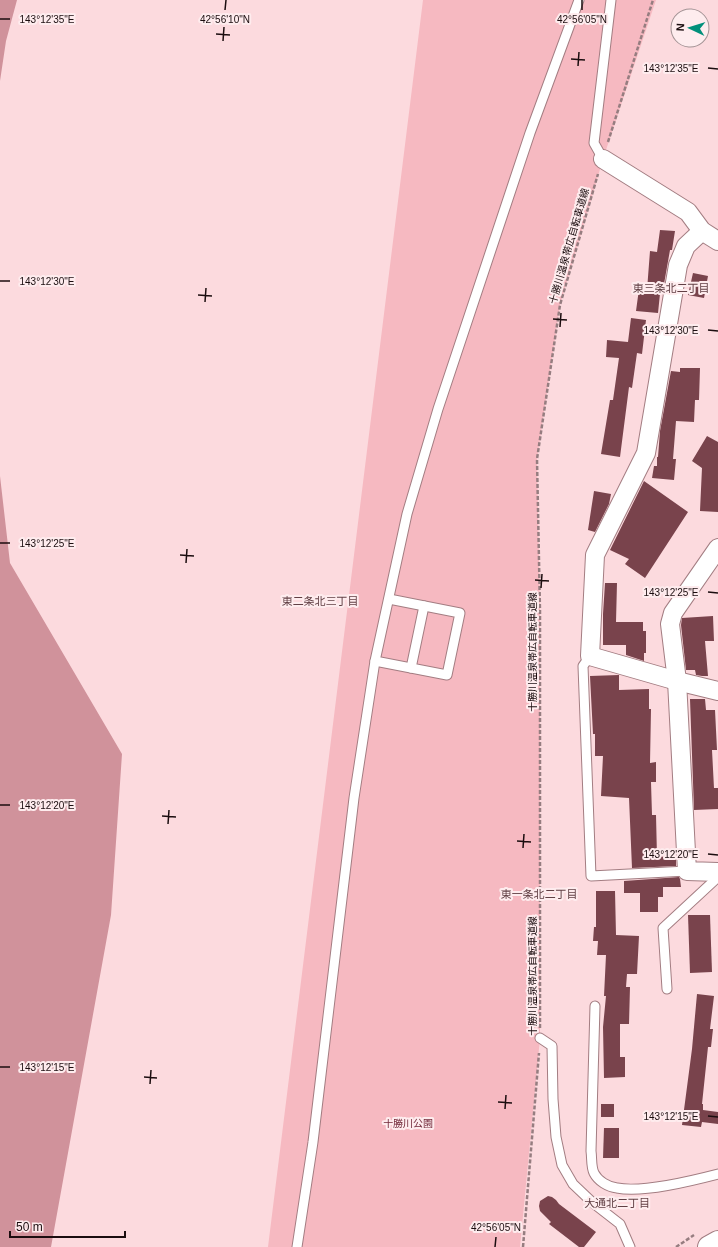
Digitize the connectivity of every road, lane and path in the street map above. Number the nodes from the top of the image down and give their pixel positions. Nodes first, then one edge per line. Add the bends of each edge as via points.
1 (579, 0) edge
2 (611, 0) edge
3 (654, 0) edge
4 (603, 158) junction
5 (702, 231) junction
6 (718, 241) edge
7 (718, 548) edge
8 (389, 599) junction
9 (424, 606) junction
10 (590, 656) junction
11 (375, 661) junction
12 (412, 668) junction
13 (676, 682) junction
14 (718, 691) edge
15 (687, 871) junction
16 (717, 879) edge
17 (667, 989) dead end
18 (595, 1006) dead end
19 (540, 1038) junction
20 (718, 1174) edge
21 (718, 1242) edge
22 (297, 1247) edge
23 (523, 1247) edge
24 (630, 1247) edge
25 (709, 1247) edge

1 - 8 lane via 530,133 438,409 407,514
2 - 4 lane via 594,143
3 - 4 path, 十勝川温泉帯広自転車道線
4 - 5 street via 688,212
4 - 19 path, 十勝川温泉帯広自転車道線 via 560,305 537,459 540,611
5 - 6 street
5 - 10 street via 686,246 678,265 646,453 595,555
7 - 13 street via 673,613 670,624
8 - 9 lane
8 - 11 lane
9 - 12 lane
9 - 12 lane via 460,613 447,675
10 - 13 street
10 - 15 lane via 583,666 591,876
11 - 12 lane
11 - 22 lane via 354,798 314,1134
13 - 14 street
13 - 15 street
15 - 16 street
16 - 17 lane via 663,928
18 - 20 lane via 591,1151 594,1172 603,1183 616,1188 640,1189 688,1182
19 - 23 path, 十勝川温泉帯広自転車道線
19 - 24 lane via 552,1046 556,1137 562,1165 573,1184 620,1224
21 - 25 highway

